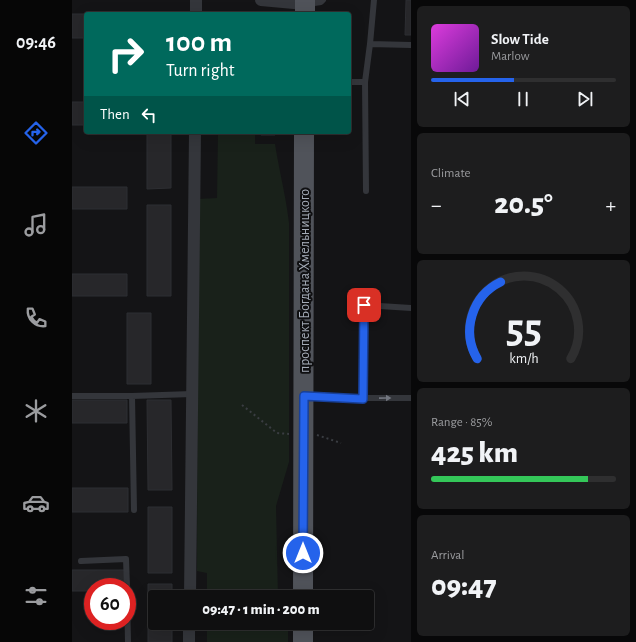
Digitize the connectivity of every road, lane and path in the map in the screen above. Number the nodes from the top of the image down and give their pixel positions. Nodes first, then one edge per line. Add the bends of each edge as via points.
1 (196, 0) edge
2 (261, 0) edge
3 (374, 0) edge
4 (308, 4) edge
5 (196, 12) edge
6 (370, 44) junction
7 (411, 45) edge
8 (351, 82) edge
9 (365, 82) junction
10 (194, 134) edge
11 (304, 134) edge
12 (366, 191) dead end
13 (411, 308) edge
14 (192, 394) junction
15 (72, 396) edge
16 (132, 396) junction
17 (304, 396) junction
18 (411, 398) edge
19 (363, 399) junction
20 (134, 510) dead end
21 (81, 561) dead end
22 (127, 578) edge
23 (190, 590) edge
24 (303, 590) edge
25 (128, 630) edge
26 (190, 630) edge
27 (303, 630) edge
28 (128, 642) edge
29 (189, 642) edge
30 (303, 642) edge

1 - 5 street
2 - 4 street
3 - 6 lane
6 - 7 lane
6 - 9 lane
8 - 9 lane
9 - 12 lane
10 - 14 street
11 - 17 main road, проспект Богдана Хмельницкого
13 - 19 lane via 364,305
14 - 16 lane
14 - 23 street
15 - 16 lane
16 - 20 lane
17 - 19 lane
17 - 24 main road, проспект Богдана Хмельницкого
19 -> 18 lane
21 - 22 lane via 126,559
25 - 28 lane
26 - 29 street
27 - 30 main road

